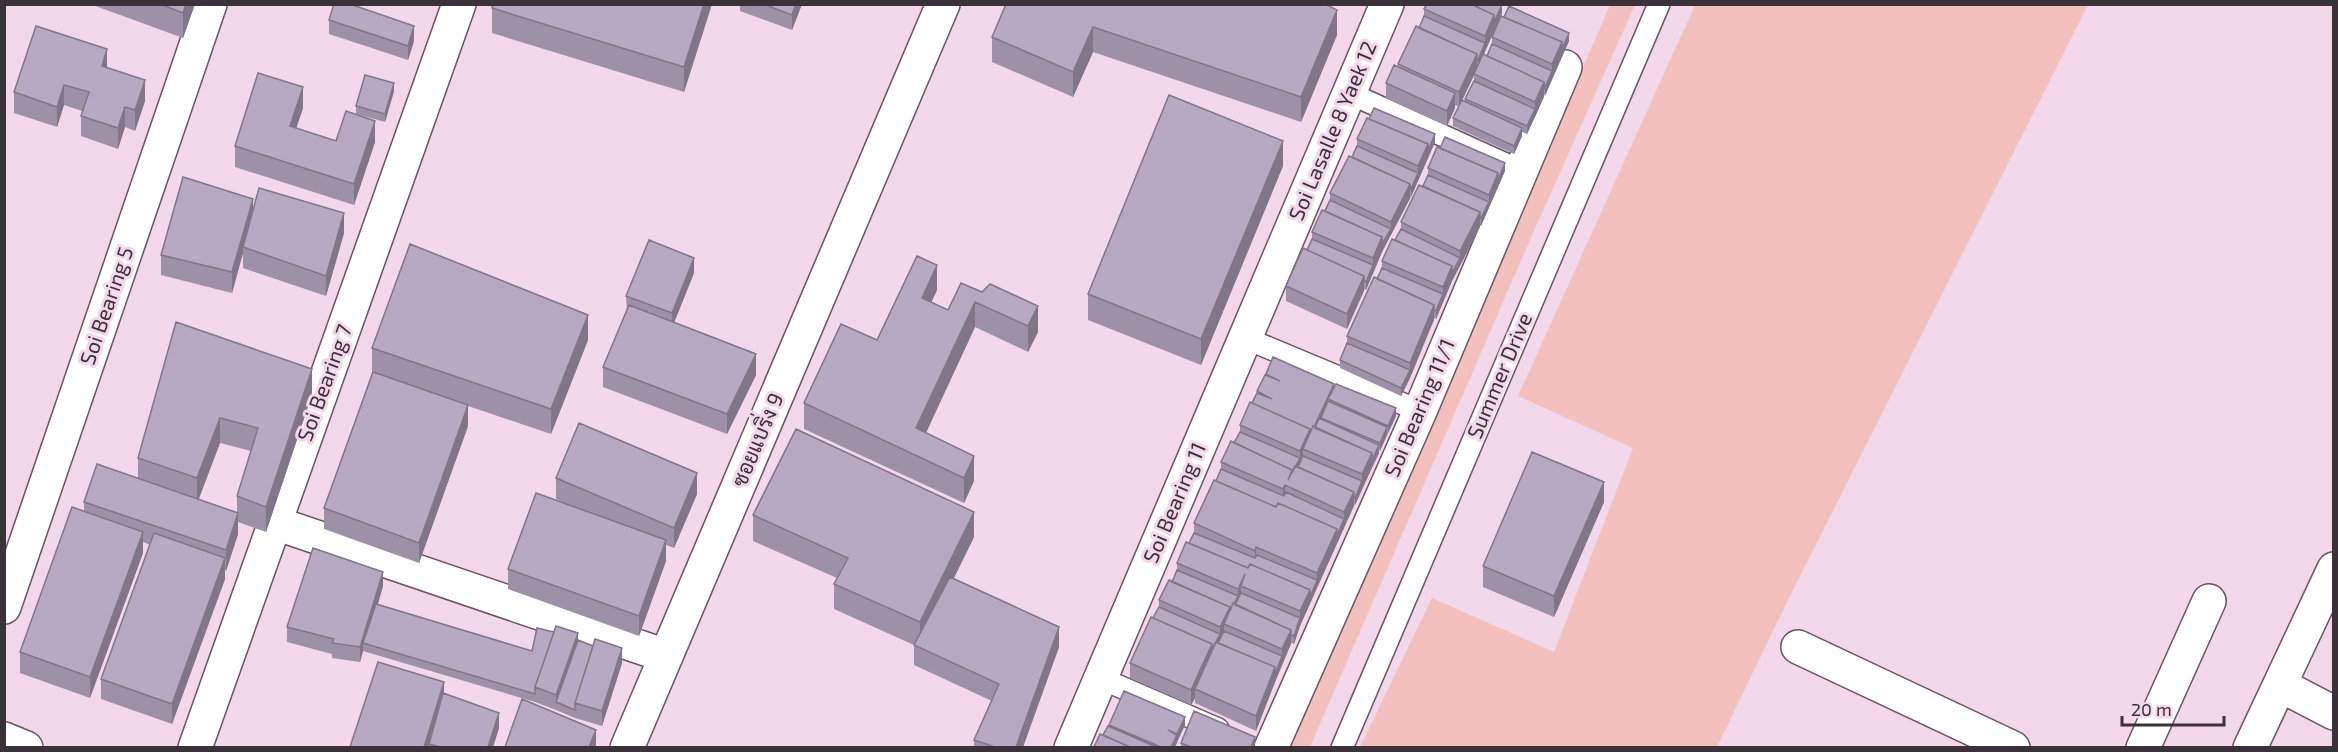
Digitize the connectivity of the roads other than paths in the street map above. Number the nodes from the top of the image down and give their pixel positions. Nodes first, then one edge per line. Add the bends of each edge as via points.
1 (210, 4) edge
2 (943, 4) edge
3 (1387, 4) edge
4 (1659, 4) edge
5 (457, 11) edge
6 (1565, 67) dead end
7 (1349, 93) junction
8 (1521, 171) junction
9 (1279, 258) joint
10 (1245, 339) junction
11 (1420, 411) junction
12 (274, 524) junction
13 (2334, 569) edge
14 (2209, 601) dead end
15 (4, 607) edge
16 (1798, 647) dead end
17 (666, 656) junction
18 (1100, 678) junction
19 (2280, 685) junction
20 (2334, 713) edge
21 (4, 739) edge
22 (1255, 744) edge
23 (26, 747) edge
24 (195, 747) edge
25 (627, 747) edge
26 (1071, 747) edge
27 (1342, 747) edge
28 (2013, 747) edge
29 (2143, 747) edge
30 (2250, 747) edge

1 - 15 street, Soi Bearing 5
2 - 17 street, ซอยแบริ่ง 9
3 - 7 street, Soi Lasalle 8 Yaek 12
4 - 27 lane, Summer Drive
5 - 12 street, Soi Bearing 7
6 - 8 street, Soi Bearing 11/1
7 - 8 lane
7 - 9 street, Soi Lasalle 8 Yaek 12
8 - 11 street, Soi Bearing 11/1
9 - 10 street, Soi Bearing 11
10 - 11 lane
10 - 18 street, Soi Bearing 11
11 - 22 street, Soi Bearing 11/1
12 - 17 street
12 - 24 street, Soi Bearing 7
13 - 19 street
14 - 29 street
16 - 28 street
17 - 25 street, ซอยแบริ่ง 9
18 - 22 lane
18 - 26 street, Soi Bearing 11
19 - 20 street
19 - 30 street
21 - 23 street

